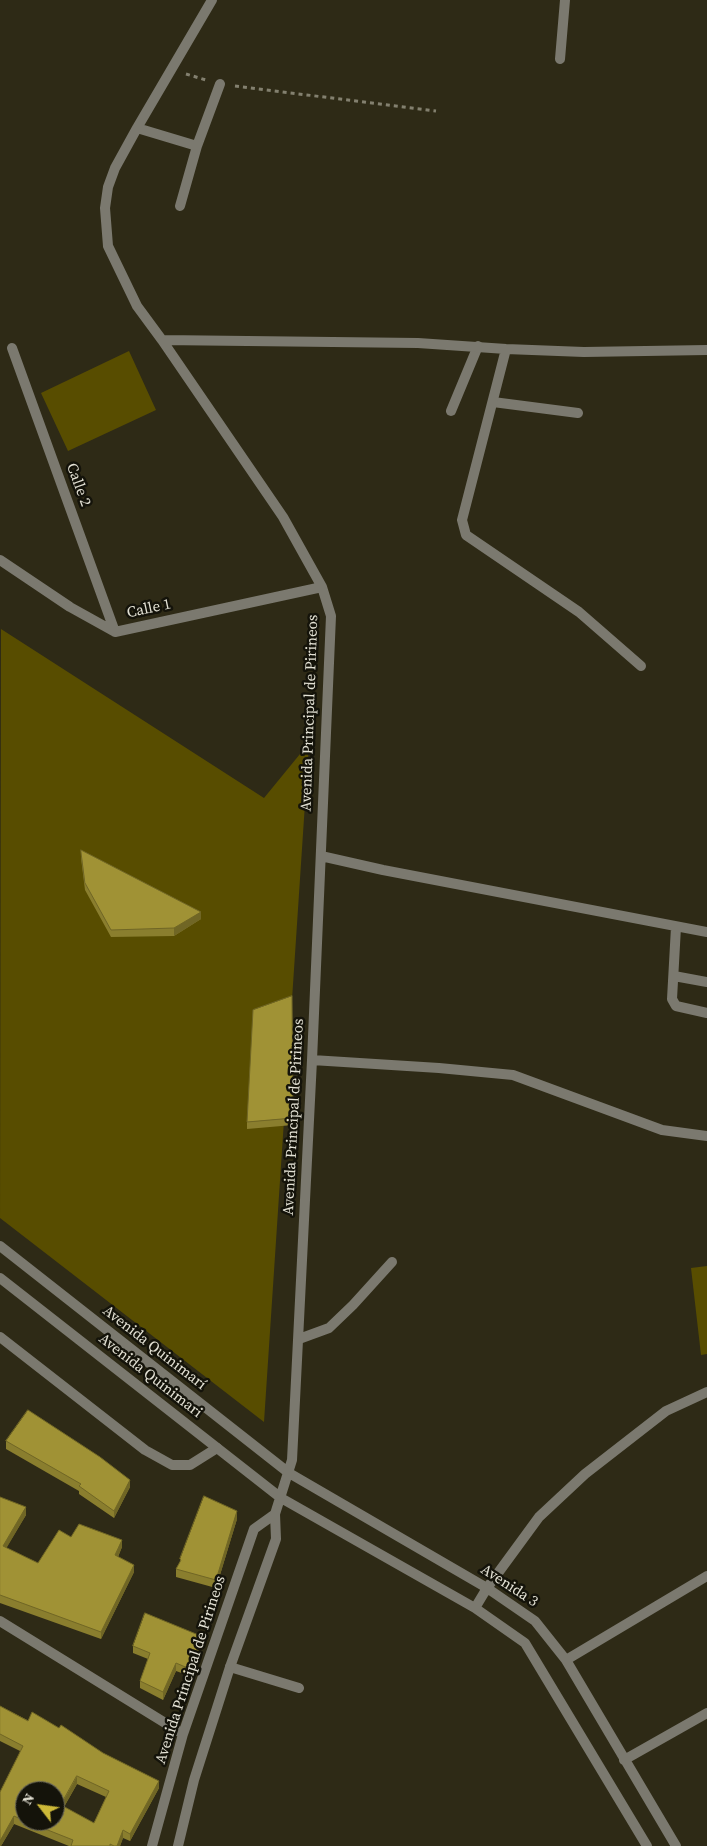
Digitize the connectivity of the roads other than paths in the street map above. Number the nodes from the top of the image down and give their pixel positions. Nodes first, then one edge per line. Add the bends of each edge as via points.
1 (212, 0) edge
2 (565, 0) edge
3 (560, 59) dead end
4 (220, 84) road end
5 (137, 128) junction
6 (197, 146) junction
7 (180, 206) dead end
8 (162, 340) junction
9 (478, 346) junction
10 (12, 348) dead end
11 (506, 349) junction
12 (707, 350) edge
13 (493, 402) junction
14 (451, 411) dead end
15 (578, 414) dead end
16 (0, 560) edge
17 (322, 587) junction
18 (115, 632) junction
19 (641, 666) dead end
20 (321, 856) junction
21 (676, 927) junction
22 (707, 932) edge
23 (674, 976) junction
24 (707, 982) edge
25 (707, 1013) edge
26 (312, 1060) junction
27 (707, 1136) edge
28 (0, 1246) edge
29 (392, 1262) dead end
30 (0, 1278) edge
31 (0, 1338) edge
32 (299, 1339) junction
33 (707, 1392) edge
34 (217, 1448) junction
35 (289, 1473) junction
36 (281, 1498) junction
37 (275, 1514) junction
38 (707, 1576) edge
39 (487, 1588) junction
40 (475, 1608) junction
41 (0, 1621) edge
42 (566, 1660) junction
43 (230, 1667) junction
44 (299, 1688) dead end
45 (707, 1713) edge
46 (183, 1734) junction
47 (624, 1760) junction
48 (152, 1846) edge
49 (178, 1846) edge
50 (647, 1846) edge
51 (676, 1846) edge

1 - 5 street, Avenida Principal de Pirineos
2 - 3 street
4 - 6 street
5 - 6 street
5 - 8 street, Avenida Principal de Pirineos via 108,187 105,208 108,246 137,306
6 - 7 street
8 - 9 street
8 - 17 street, Avenida Principal de Pirineos via 283,517
9 - 11 street
9 - 14 street
10 - 18 street, Calle 2
11 - 12 street via 584,352
11 - 13 street
13 - 15 street
13 - 19 street via 462,520 466,535 580,612
16 - 18 street, Calle 1 via 70,607
17 - 18 street, Calle 1
17 - 20 street, Avenida Principal de Pirineos via 331,616
20 - 21 street
20 - 26 street, Avenida Principal de Pirineos
21 - 22 street
21 - 23 street
23 - 24 street
23 - 25 street via 672,999 676,1006
26 - 27 street via 513,1075 662,1130
26 - 32 street, Avenida Principal de Pirineos
28 - 35 street, Avenida Quinimarí
29 - 32 street via 329,1328
30 - 34 street, Avenida Quinimari
31 - 34 street via 145,1450 172,1465 190,1465
32 - 35 street, Avenida Principal de Pirineos via 295,1428
33 - 39 street via 666,1411 585,1474 539,1517
34 - 36 street, Avenida Quinimari
35 - 36 street, Avenida Principal de Pirineos
35 - 39 street, Avenida 3
36 - 37 street, Avenida Principal de Pirineos
36 - 40 street
37 - 43 street, Avenida Principal de Pirineos via 276,1539
37 - 46 street, Avenida Principal de Pirineos via 254,1529
38 - 42 street
39 - 40 street
39 - 42 street, Avenida 3 via 535,1621
40 - 50 street via 525,1643
41 - 46 street
42 - 47 street, Avenida 3
43 - 44 street
43 - 49 street, Avenida Principal de Pirineos via 194,1780
45 - 47 street
46 - 48 street, Avenida Principal de Pirineos
47 - 51 street, Avenida 3

